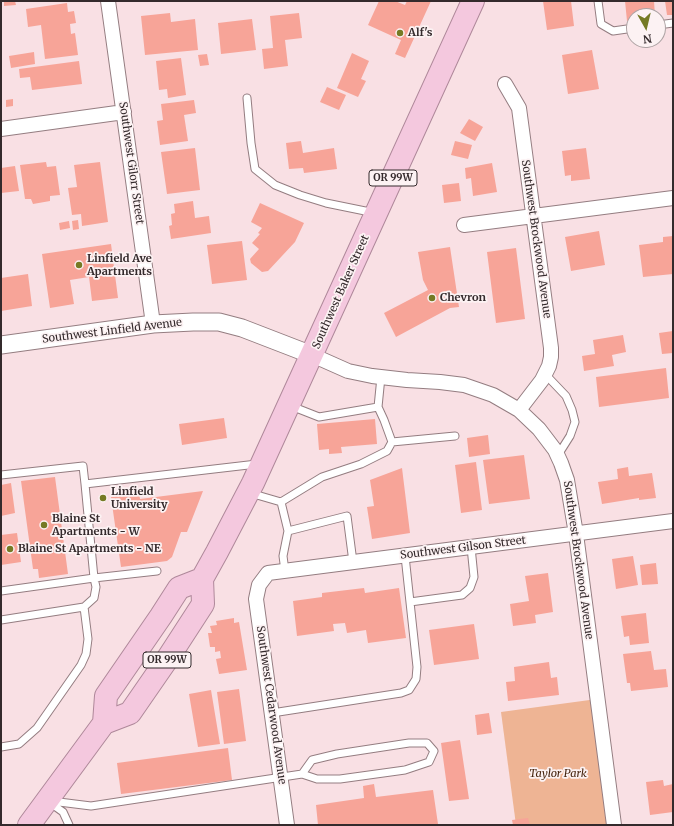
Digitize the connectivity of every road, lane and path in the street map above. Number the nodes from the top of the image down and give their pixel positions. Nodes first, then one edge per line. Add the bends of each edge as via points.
1 (108, 1) edge
2 (473, 1) edge
3 (598, 1) edge
4 (626, 29) edge
5 (505, 84) dead end
6 (247, 98) dead end
7 (124, 112) junction
8 (1, 128) edge
9 (673, 198) edge
10 (377, 213) junction
11 (533, 216) junction
12 (464, 225) dead end
13 (153, 324) junction
14 (1, 345) edge
15 (312, 355) junction
16 (545, 374) junction
17 (381, 378) junction
18 (289, 406) junction
19 (378, 407) junction
20 (519, 410) junction
21 (455, 436) dead end
22 (392, 442) junction
23 (558, 455) junction
24 (262, 463) junction
25 (1, 475) edge
26 (85, 484) junction
27 (248, 493) junction
28 (281, 502) junction
29 (673, 521) edge
30 (288, 531) junction
31 (576, 534) junction
32 (471, 547) junction
33 (405, 556) junction
34 (353, 562) junction
35 (157, 571) dead end
36 (285, 571) junction
37 (94, 578) junction
38 (202, 579) junction
39 (258, 585) joint
40 (1, 591) edge
41 (410, 602) junction
42 (84, 607) junction
43 (1, 620) edge
44 (272, 713) junction
45 (104, 723) junction
46 (1, 747) edge
47 (302, 774) junction
48 (280, 777) junction
49 (47, 800) junction
50 (29, 825) edge
51 (69, 825) edge
52 (287, 825) edge
53 (614, 825) edge

1 - 7 street, Southwest Gilorr Street
2 - 10 highway, Southwest Baker Street / OR 99W
3 - 4 lane via 601,24 613,31
5 - 11 street, Southwest Brockwood Avenue via 519,108
6 - 10 lane via 255,169 275,185 300,195
7 - 8 street
7 - 13 street, Southwest Gilorr Street
9 - 11 street
10 - 15 highway, Southwest Baker Street / OR 99W
11 - 12 street
11 - 16 street, Southwest Brockwood Avenue via 551,348 549,366
13 - 14 street, Southwest Linfield Avenue
13 - 15 street, Southwest Linfield Avenue via 219,322 242,328
15 - 17 street, Southwest Linfield Avenue via 348,371
15 - 18 highway, Southwest Baker Street / OR 99W
16 - 20 street, Southwest Brockwood Avenue
16 - 23 lane via 566,396 575,422
17 - 19 lane
17 - 20 street, Southwest Linfield Avenue via 464,385 493,395
18 - 19 lane via 319,417
18 - 24 highway, Southwest Baker Street / OR 99W
19 - 22 lane
20 - 23 street, Southwest Brockwood Avenue via 539,429
21 - 22 lane
22 - 28 lane via 387,451 361,464 322,477
23 - 31 street, Southwest Brockwood Avenue via 567,480
24 - 26 lane
24 - 27 highway, Southwest Baker Street / OR 99W
25 - 26 lane via 83,466
26 - 37 lane
27 - 28 lane
27 - 38 highway, Southwest Baker Street / OR 99W
28 - 30 lane
29 - 31 street, Southwest Gilson Street
30 - 34 lane via 347,516
30 - 36 lane via 283,556
31 - 32 street, Southwest Gilson Street
31 - 53 street, Southwest Brockwood Avenue
32 - 33 street, Southwest Gilson Street
32 - 41 lane via 474,577 470,588 462,595
33 - 34 street, Southwest Gilson Street
33 - 41 lane
34 - 36 street, Southwest Gilson Street
35 - 37 lane
36 - 39 street, Southwest Gilson Street via 268,573
37 - 40 lane
37 - 42 lane via 94,598
38 - 45 highway, OR 99W via 179,588 106,696
38 - 45 highway, OR 99W via 203,604 168,658 130,712
39 - 44 street, Southwest Cedarwood Avenue via 256,599
41 - 44 lane via 417,667 416,679 409,690
42 - 43 lane
42 - 46 lane via 88,638 82,665 37,728 19,744
44 - 48 street, Southwest Cedarwood Avenue
45 - 49 highway
47 - 47 lane via 317,779 340,779 405,770 429,762 434,751 427,743 409,743 336,754 312,760
47 - 48 lane
48 - 49 lane via 90,806
48 - 52 street, Southwest Cedarwood Avenue
49 - 50 highway
49 - 51 lane via 63,812

